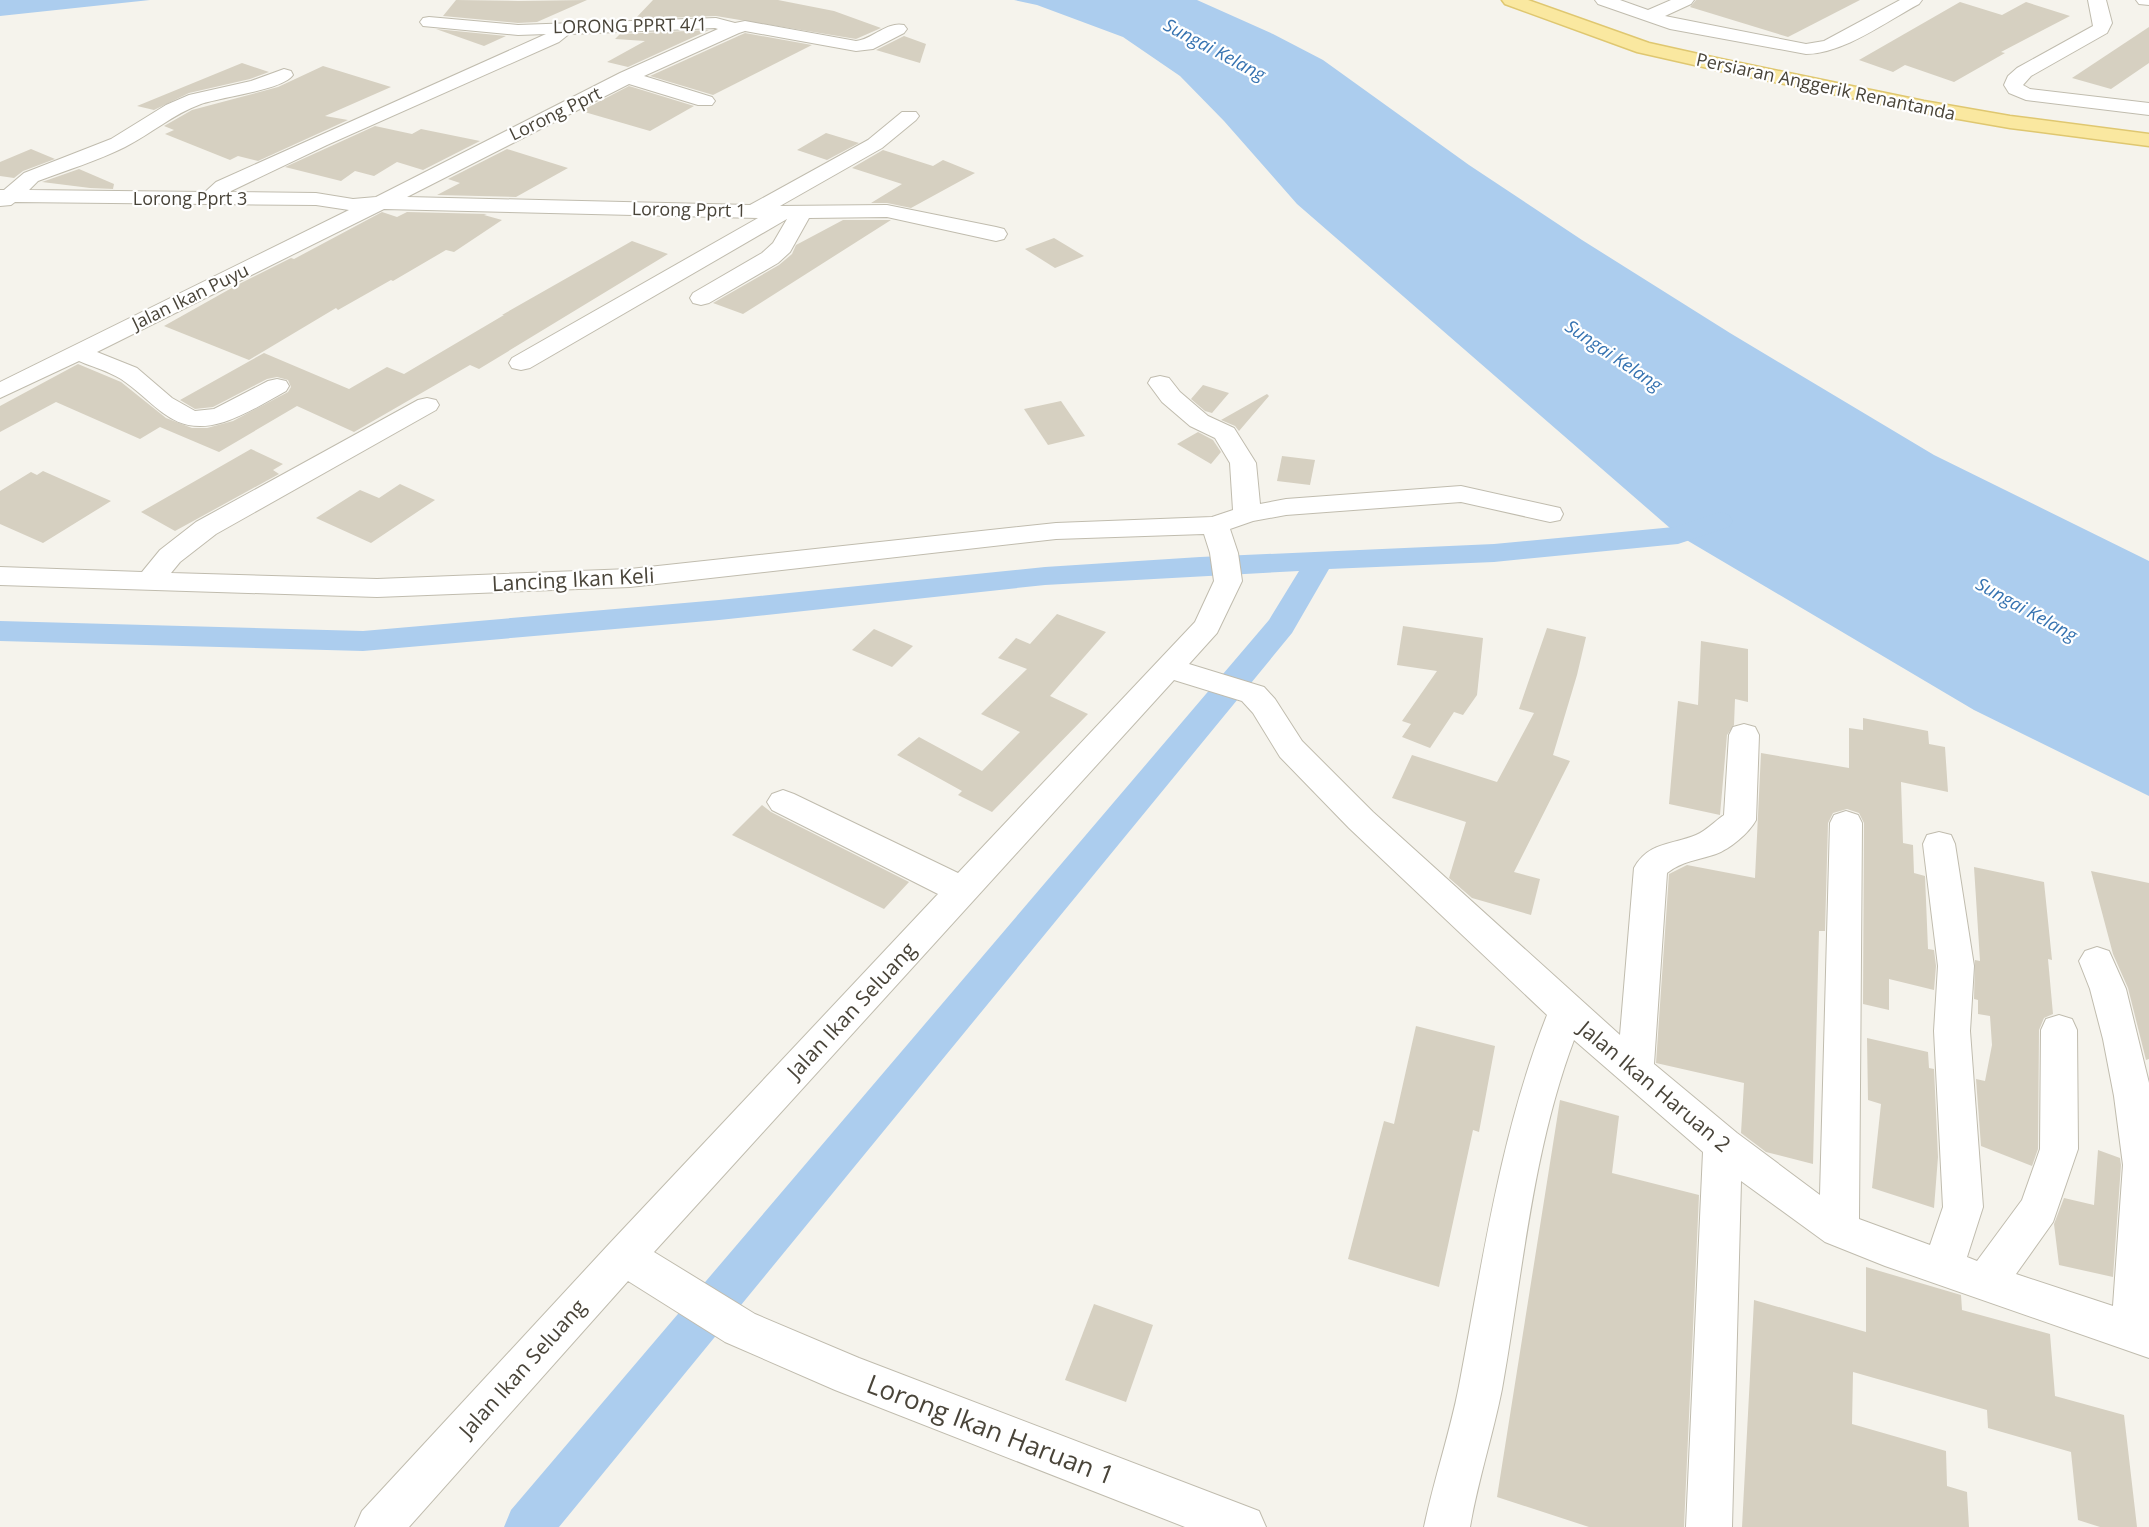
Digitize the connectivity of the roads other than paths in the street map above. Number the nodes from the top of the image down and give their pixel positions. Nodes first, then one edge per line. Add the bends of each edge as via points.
1 (1511, 0) edge
2 (1543, 0) edge
3 (1604, 0) edge
4 (1685, 0) edge
5 (1913, 0) edge
6 (2097, 0) edge
7 (1648, 16) junction
8 (429, 22) dead end
9 (564, 28) junction
10 (733, 29) junction
11 (898, 29) dead end
12 (284, 75) dead end
13 (627, 77) junction
14 (705, 101) dead end
15 (2149, 109) edge
16 (909, 116) dead end
17 (2149, 126) edge
18 (2119, 129) junction
19 (2149, 140) edge
20 (4, 199) edge
21 (209, 199) junction
22 (380, 203) junction
23 (755, 211) junction
24 (793, 212) junction
25 (996, 234) dead end
26 (701, 298) dead end
27 (76, 352) junction
28 (521, 363) dead end
29 (1160, 383) dead end
30 (277, 386) dead end
31 (0, 391) edge
32 (427, 405) dead end
33 (1247, 514) junction
34 (1550, 514) dead end
35 (1215, 525) junction
36 (0, 576) edge
37 (151, 579) junction
38 (1168, 669) junction
39 (1744, 735) dead end
40 (783, 802) dead end
41 (1846, 823) dead end
42 (1939, 844) dead end
43 (961, 890) junction
44 (2097, 961) dead end
45 (1567, 1011) junction
46 (2059, 1030) dead end
47 (1635, 1070) junction
48 (1723, 1145) junction
49 (1839, 1228) junction
50 (624, 1256) junction
51 (1943, 1268) junction
52 (1986, 1282) junction
53 (2140, 1335) edge
54 (378, 1527) edge
55 (1243, 1527) edge
56 (1447, 1527) edge
57 (1708, 1527) edge

1 - 18 main road, Persiaran Anggerik Renantanda via 1644,48 1721,66 1923,107
2 - 18 main road, Persiaran Anggerik Renantanda via 1663,40 1761,62
3 - 7 street
4 - 7 street
5 - 7 street via 1820,49 1693,29
6 - 15 street via 2101,29 2024,72 2013,85 2026,94
8 - 9 street, LORONG PPRT 4/1 via 518,30
9 - 10 street, LORONG PPRT 4/1 via 716,23
9 - 21 street via 553,38 223,186
10 - 11 street, LORONG PPRT 4/1 via 745,27 856,46 867,45
10 - 13 street, Lorong Pprt
12 - 20 street via 172,109 118,143 31,177
13 - 14 street
13 - 22 street, Lorong Pprt
16 - 23 street via 874,144
17 - 18 main road, Persiaran Anggerik Renantanda
18 - 19 main road, Persiaran Anggerik Renantanda
20 - 21 street, Lorong Pprt 3
21 - 22 street, Lorong Pprt 3
22 - 23 street, Lorong Pprt 1
22 - 27 street, Jalan Ikan Puyu
23 - 24 street, Lorong Pprt 1
24 - 25 street, Lorong Pprt 1 via 887,211
24 - 26 street via 782,248
24 - 28 street
27 - 30 street via 127,373 172,410 193,419 227,412
27 - 31 street, Jalan Ikan Puyu
29 - 33 street via 1199,421 1225,433 1243,463
32 - 37 street via 206,528 170,556
33 - 34 street via 1286,507 1461,494
33 - 35 street
35 - 37 street, Lancing Ikan Keli via 1056,531 630,578 377,588
35 - 38 street, Jalan Ikan Seluang via 1226,567 1207,626
36 - 37 street, Lancing Ikan Keli
38 - 43 street, Jalan Ikan Seluang
38 - 45 street, Jalan Ikan Haruan 2 via 1253,694 1291,749 1361,820
39 - 47 street via 1740,820 1708,844 1667,855 1651,868
40 - 43 street
41 - 49 street
42 - 51 street via 1956,966 1952,1031 1964,1207
43 - 50 street, Jalan Ikan Seluang
44 - 53 street via 2121,1039 2142,1165
45 - 47 street, Jalan Ikan Haruan 2
45 - 56 street via 1550,1050 1521,1162 1479,1392
46 - 52 street via 2059,1149 2039,1209
47 - 48 street, Jalan Ikan Haruan 2
48 - 49 street, Jalan Ikan Haruan 2
48 - 57 street
49 - 51 street, Jalan Ikan Haruan 2
50 - 54 street, Jalan Ikan Seluang
50 - 55 street, Lorong Ikan Haruan 1 via 740,1328 850,1375
51 - 52 street, Jalan Ikan Haruan 2
52 - 53 street, Jalan Ikan Haruan 2

